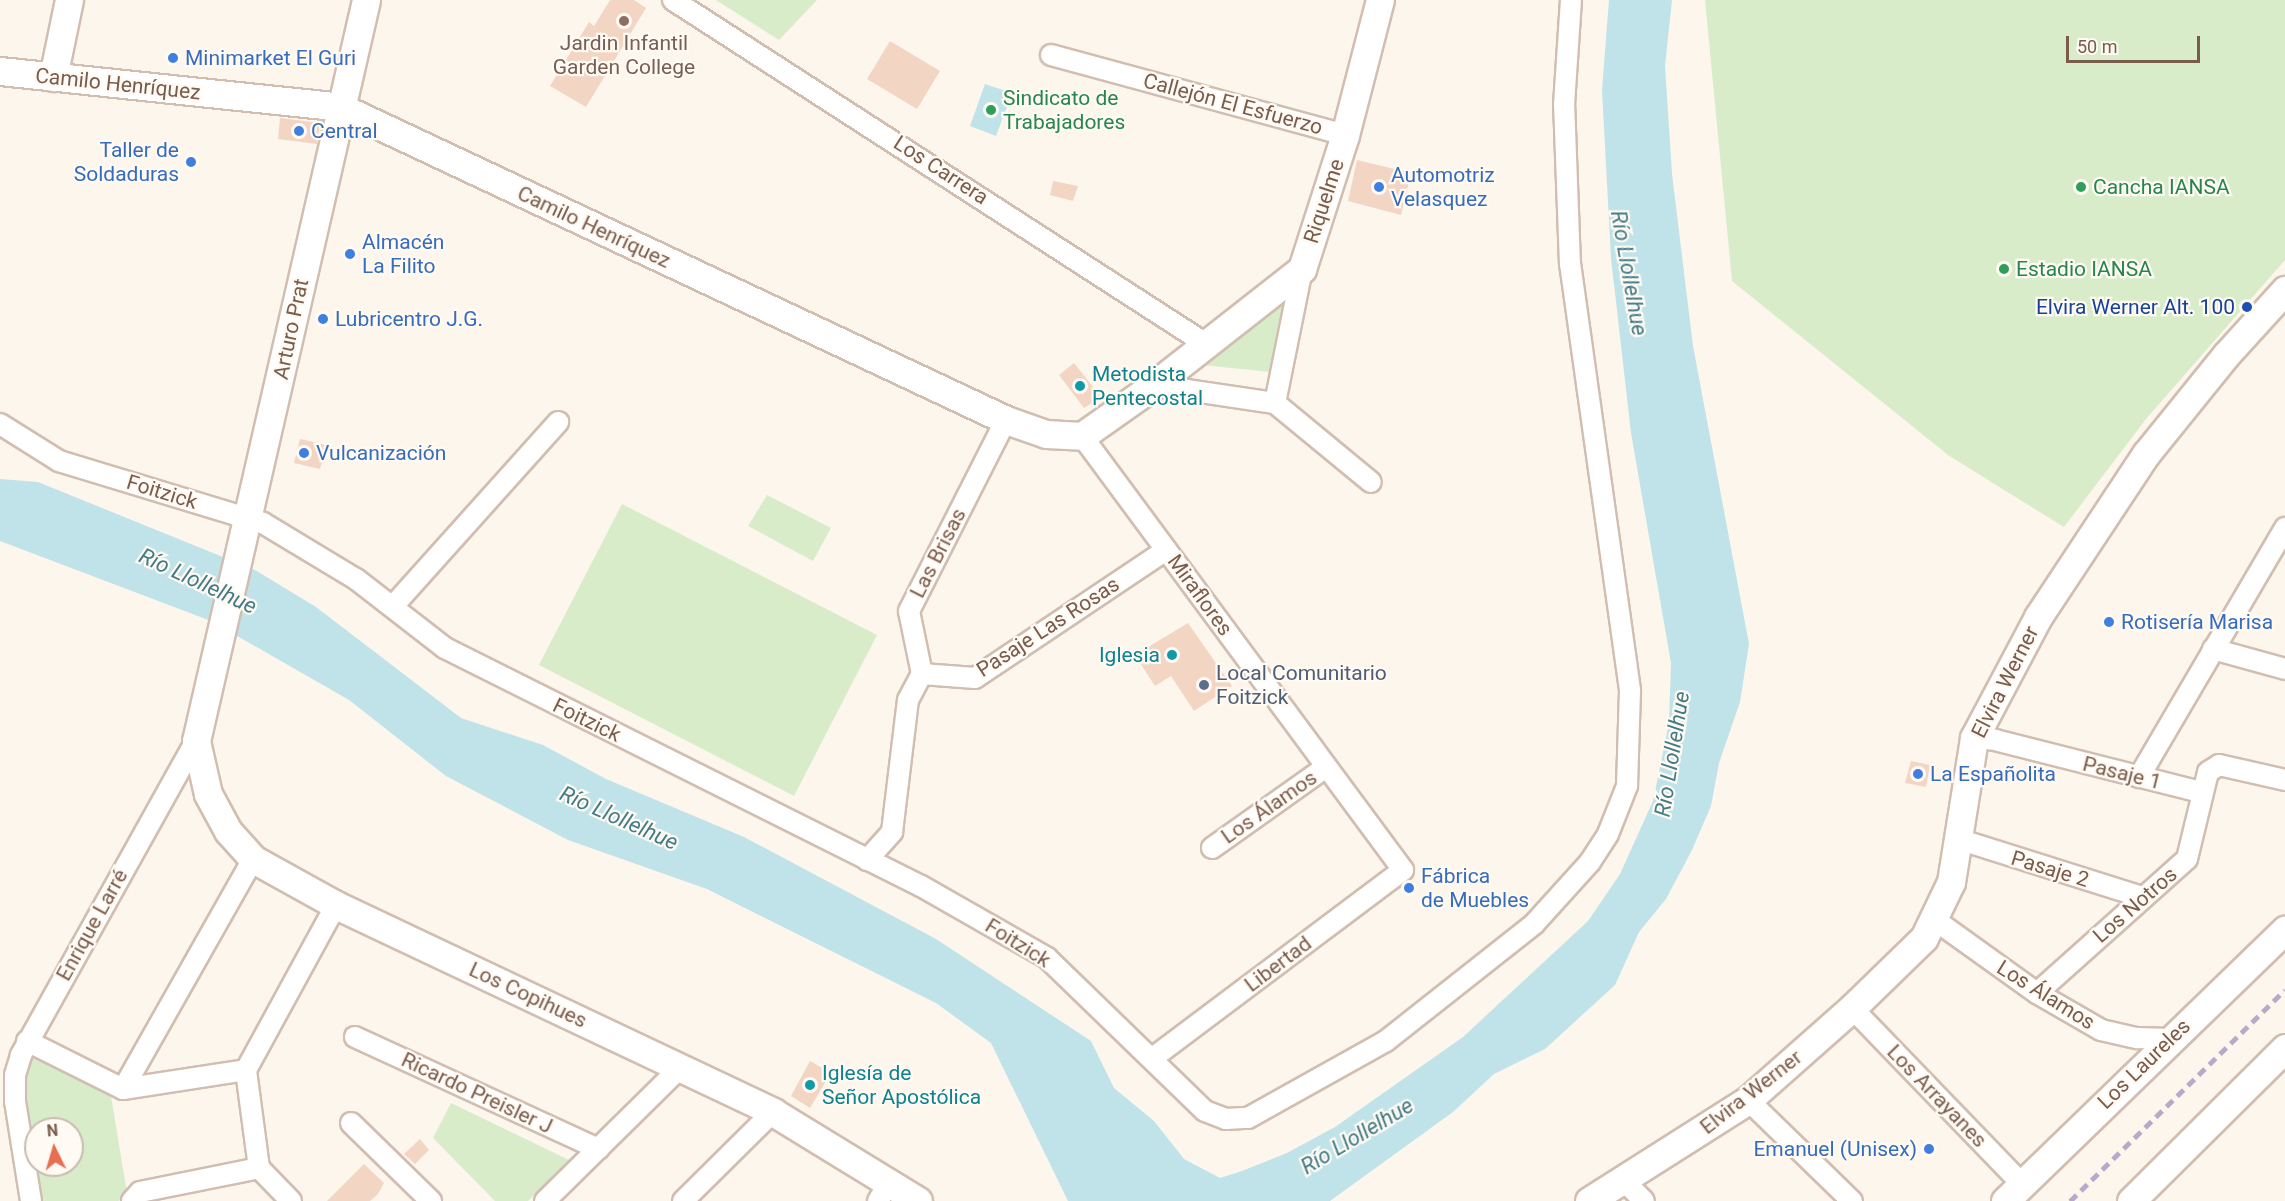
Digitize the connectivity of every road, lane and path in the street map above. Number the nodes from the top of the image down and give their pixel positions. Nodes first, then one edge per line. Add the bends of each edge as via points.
1 (69, 0) edge
2 (366, 0) edge
3 (673, 0) edge
4 (1380, 0) edge
5 (1571, 0) edge
6 (1051, 55) dead end
7 (0, 71) edge
8 (53, 77) junction
9 (340, 107) junction
10 (1345, 135) junction
11 (1302, 268) junction
12 (2280, 305) edge
13 (1206, 344) junction
14 (1154, 385) junction
15 (1275, 403) junction
16 (1006, 420) junction
17 (558, 422) dead end
18 (0, 424) edge
19 (1082, 436) junction
20 (1371, 482) dead end
21 (248, 523) junction
22 (2283, 537) edge
23 (1166, 550) junction
24 (394, 605) junction
25 (2213, 649) junction
26 (214, 658) joint
27 (2285, 669) edge
28 (922, 674) junction
29 (1974, 738) junction
30 (196, 741) junction
31 (1326, 767) junction
32 (2139, 777) junction
33 (2285, 780) edge
34 (2201, 792) junction
35 (1958, 839) junction
36 (1212, 848) dead end
37 (253, 859) junction
38 (867, 860) junction
39 (1403, 870) joint
40 (2142, 897) junction
41 (336, 905) junction
42 (1935, 920) junction
43 (2285, 930) edge
44 (2037, 993) junction
45 (1852, 1008) junction
46 (355, 1037) dead end
47 (2169, 1038) junction
48 (27, 1041) junction
49 (2285, 1048) edge
50 (1154, 1057) junction
51 (681, 1067) junction
52 (246, 1070) junction
53 (123, 1089) junction
54 (1748, 1100) junction
55 (773, 1112) junction
56 (351, 1123) dead end
57 (598, 1149) junction
58 (259, 1168) junction
59 (1624, 1181) junction
60 (884, 1191) edge
61 (2014, 1193) edge
62 (140, 1198) edge
63 (31, 1201) edge
64 (291, 1201) edge
65 (431, 1201) edge
66 (545, 1201) edge
67 (683, 1201) edge
68 (918, 1201) edge
69 (1588, 1201) edge
70 (1644, 1201) edge
71 (1852, 1201) edge
72 (2131, 1201) edge

1 - 8 main road
2 - 9 main road, Arturo Prat
3 - 13 street, Los Carrera
4 - 10 main road, Riquelme
5 - 50 street, Foitzick via 1564,105 1570,265 1630,690 1627,786 1608,834 1590,862 1534,924 1386,1041 1259,1114 1237,1120 1215,1116 1197,1104
6 - 10 street, Callejón El Esfuerzo
7 - 8 main road, Camilo Henríquez
8 - 9 main road, Camilo Henríquez
9 - 16 main road, Camilo Henríquez
9 - 21 main road, Arturo Prat
10 - 11 main road, Riquelme
11 - 13 main road
11 - 15 street, Riquelme
12 - 29 main road, Elvira Werner via 2185,403 2109,506 2038,617
13 - 14 main road
14 - 15 street
14 - 19 main road
15 - 20 street
16 - 19 main road, Camilo Henríquez via 1046,434
16 - 28 street, Las Brisas via 909,611
17 - 24 street
18 - 21 street, Foitzick via 58,461
19 - 23 street, Miraflores
21 - 24 street, Foitzick via 356,579
21 - 26 main road, Arturo Prat
22 - 25 street
23 - 28 street, Pasaje Las Rosas via 975,678
23 - 31 street, Miraflores
24 - 38 street, Foitzick via 445,648
25 - 27 street
25 - 32 street
26 - 30 main road, Enrique Larré
28 - 38 street via 908,700 892,832
29 - 32 street, Pasaje 1
29 - 35 main road, Elvira Werner
30 - 37 main road, Los Copihues via 208,794 228,831
30 - 48 street, Enrique Larré
31 - 36 street, Los Álamos
31 - 39 street, Miraflores
32 - 34 street, Pasaje 1
33 - 34 street, Los Notros via 2219,765 2208,772
34 - 40 street, Los Notros via 2187,859
35 - 40 street, Pasaje 2
35 - 42 main road, Elvira Werner via 1951,882
37 - 41 main road, Los Copihues
37 - 53 street
38 - 50 street, Foitzick via 1047,958
39 - 50 street, Libertad
40 - 44 street, Los Notros
41 - 51 main road, Los Copihues
41 - 52 street
42 - 44 street, Los Álamos
42 - 45 main road, Elvira Werner via 1912,952
43 - 47 main road, Los Laureles
44 - 47 street, Los Álamos via 2101,1030 2137,1038
45 - 54 main road, Elvira Werner
45 - 61 street, Los Arrayanes
46 - 57 street, Ricardo Preisler J
47 - 61 main road, Los Laureles
48 - 53 street
48 - 63 street, Enrique Larré via 15,1075 15,1101
49 - 72 main road
51 - 55 main road, Los Copihues
51 - 57 street
52 - 53 street
52 - 58 street
54 - 59 main road, Elvira Werner
54 - 71 street
55 - 60 main road, Los Copihues
55 - 67 street
56 - 65 street
57 - 66 street
58 - 62 street
58 - 64 street
59 - 69 main road, Elvira Werner
59 - 70 street
60 - 68 main road, Los Copihues

